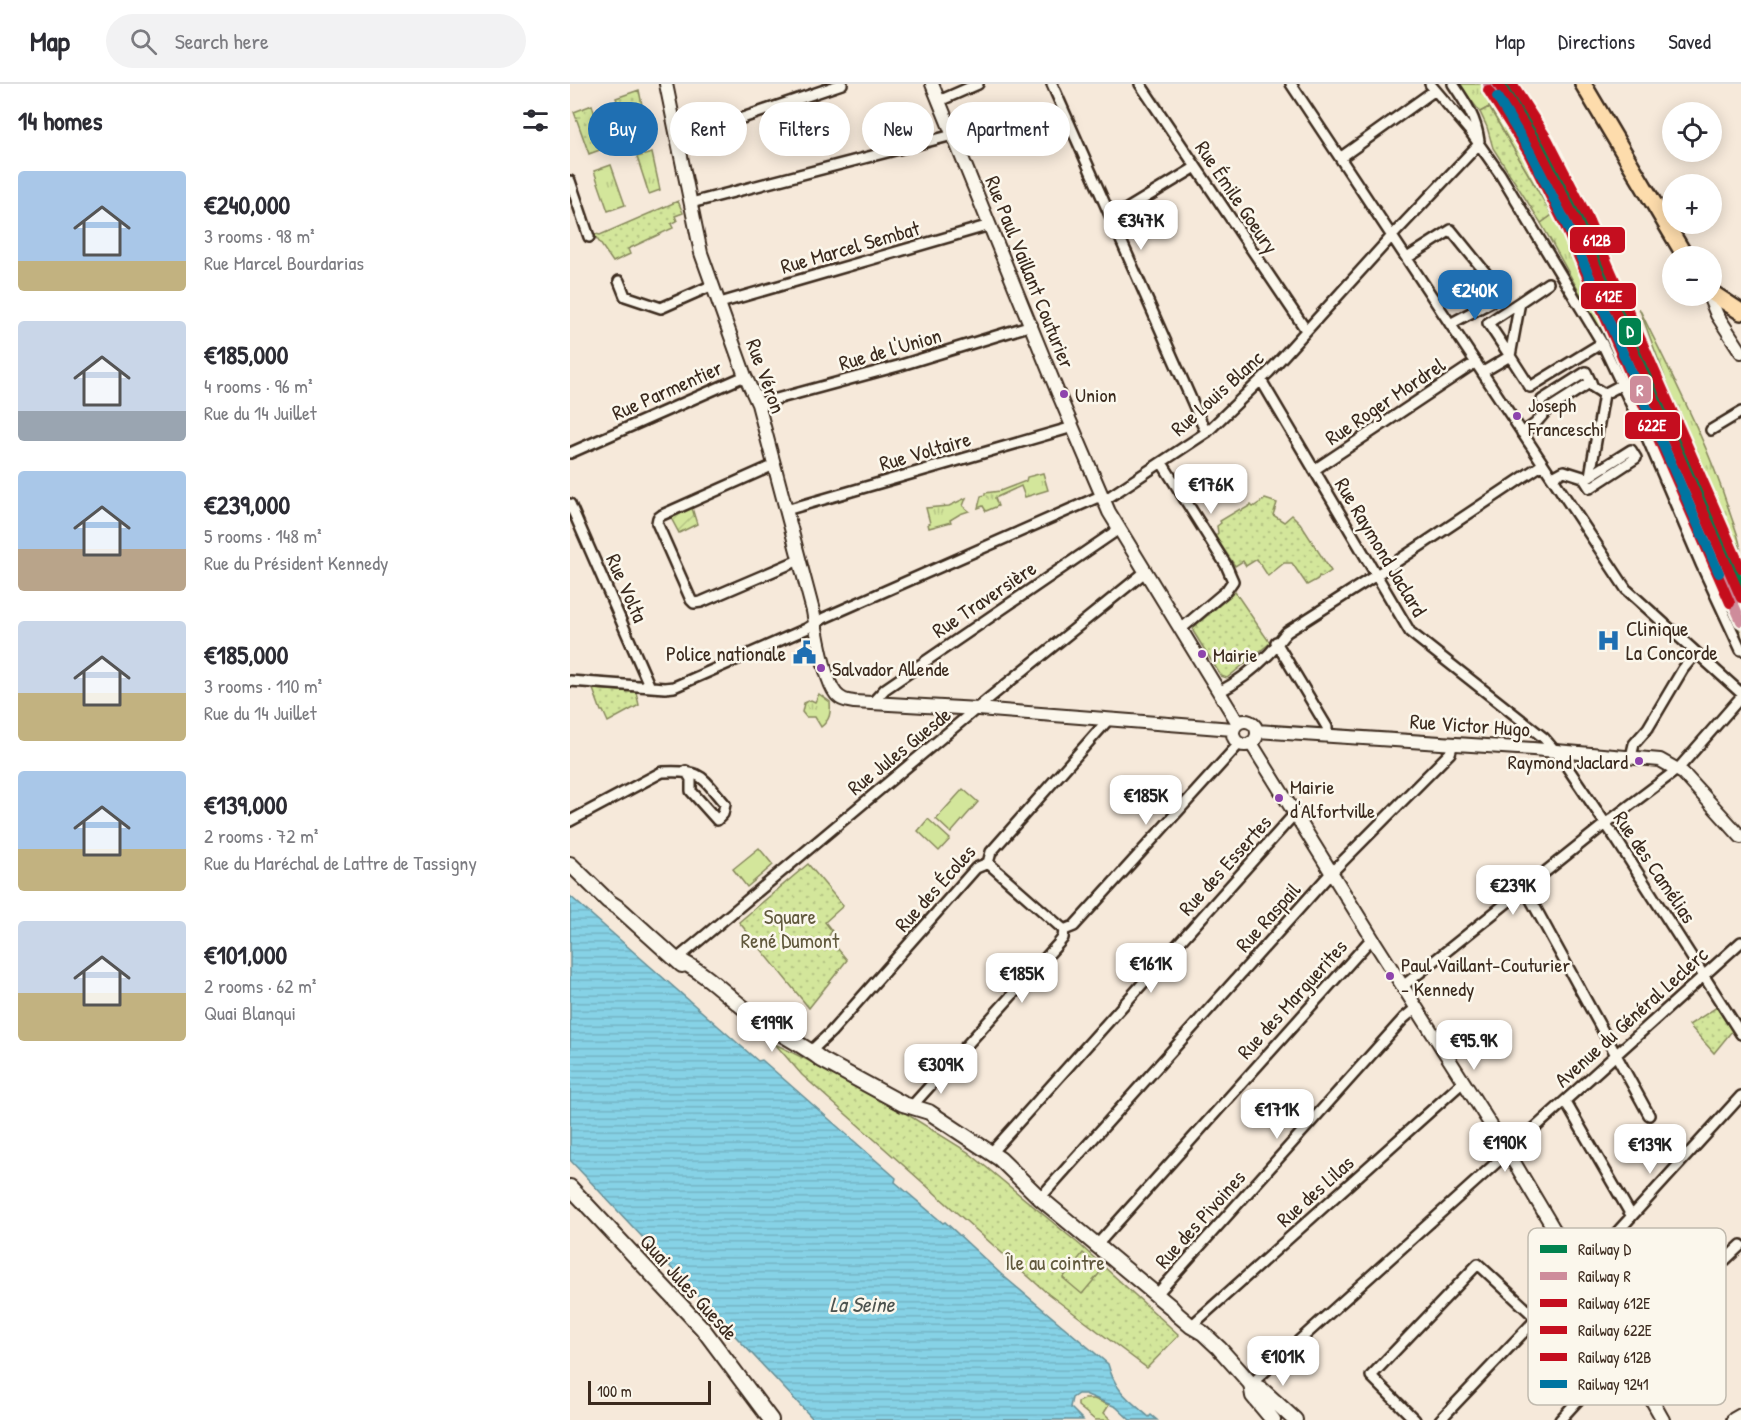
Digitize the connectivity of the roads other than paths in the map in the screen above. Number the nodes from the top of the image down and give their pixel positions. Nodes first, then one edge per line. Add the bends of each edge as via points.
1 (666, 84) edge
2 (842, 84) edge
3 (932, 84) edge
4 (978, 84) edge
5 (1052, 84) edge
6 (1140, 84) edge
7 (1291, 84) edge
8 (1453, 84) edge
9 (1582, 84) edge
10 (1433, 87) edge
11 (939, 100) junction
12 (670, 103) edge
13 (747, 116) edge
14 (946, 118) edge
15 (946, 137) edge
16 (1479, 144) junction
17 (681, 156) edge
18 (962, 156) edge
19 (1340, 158) junction
20 (1196, 167) junction
21 (570, 182) edge
22 (691, 203) junction
23 (1112, 218) junction
24 (990, 225) junction
25 (1392, 236) junction
26 (589, 237) dead end
27 (1679, 246) edge
28 (1407, 258) junction
29 (619, 282) dead end
30 (1548, 283) dead end
31 (712, 285) junction
32 (1722, 290) edge
33 (1722, 298) edge
34 (1520, 302) junction
35 (720, 303) junction
36 (1740, 304) edge
37 (1715, 306) edge
38 (1450, 324) junction
39 (1032, 325) junction
40 (1306, 330) junction
41 (1602, 343) junction
42 (1741, 352) edge
43 (1510, 356) junction
44 (1476, 362) junction
45 (1483, 372) junction
46 (745, 376) junction
47 (1261, 380) junction
48 (1591, 382) junction
49 (1623, 384) junction
50 (1604, 394) junction
51 (1542, 400) dead end
52 (758, 404) junction
53 (1741, 412) edge
54 (1073, 427) junction
55 (1711, 430) dead end
56 (1207, 432) junction
57 (1522, 434) junction
58 (1648, 440) junction
59 (570, 453) edge
60 (1162, 463) junction
61 (1543, 464) junction
62 (774, 465) junction
63 (1314, 470) junction
64 (1552, 477) junction
65 (1587, 478) junction
66 (1103, 497) junction
67 (570, 504) edge
68 (786, 510) junction
69 (1119, 529) junction
70 (799, 560) junction
71 (1145, 572) junction
72 (1377, 575) junction
73 (815, 623) junction
74 (1181, 629) junction
75 (1276, 642) junction
76 (1741, 650) edge
77 (1696, 653) junction
78 (570, 681) edge
79 (650, 687) junction
80 (1219, 692) junction
81 (1741, 695) edge
82 (872, 703) junction
83 (978, 709) junction
84 (1108, 720) junction
85 (1236, 726) junction
86 (1257, 731) junction
87 (1327, 734) junction
88 (1245, 743) junction
89 (1452, 744) junction
90 (1555, 751) junction
91 (1630, 757) junction
92 (1678, 769) junction
93 (686, 771) junction
94 (1295, 815) junction
95 (570, 821) edge
96 (1605, 824) junction
97 (1741, 837) edge
98 (1741, 845) edge
99 (570, 855) edge
100 (988, 863) junction
101 (570, 864) edge
102 (1331, 873) junction
103 (1525, 889) junction
104 (620, 909) junction
105 (1064, 930) junction
106 (1372, 938) junction
107 (1741, 942) edge
108 (677, 959) junction
109 (1704, 976) junction
110 (1403, 986) junction
111 (1416, 1008) junction
112 (1741, 1034) edge
113 (811, 1051) junction
114 (1615, 1055) junction
115 (1464, 1082) junction
116 (1741, 1096) edge
117 (1565, 1101) junction
118 (911, 1107) junction
119 (1649, 1115) dead end
120 (1508, 1152) junction
121 (990, 1154) junction
122 (570, 1187) edge
123 (1036, 1195) junction
124 (1631, 1215) junction
125 (1553, 1228) edge
126 (1620, 1228) edge
127 (1741, 1245) edge
128 (1100, 1250) junction
129 (1726, 1259) edge
130 (1157, 1294) junction
131 (1528, 1311) edge
132 (1177, 1314) junction
133 (1191, 1326) junction
134 (1528, 1326) edge
135 (1251, 1384) junction
136 (1574, 1405) edge
137 (1654, 1405) edge
138 (1741, 1416) edge
139 (771, 1420) edge
140 (1273, 1420) edge
141 (1295, 1420) edge
142 (1415, 1420) edge
143 (1440, 1420) edge
144 (1560, 1420) edge
145 (1663, 1420) edge
146 (1734, 1420) edge

1 - 12 street, Rue Véron
2 - 13 street
3 - 11 street, Rue Paul Vaillant Couturier
4 - 11 street
5 - 23 street
6 - 20 street, Rue Émile Goeury
7 - 19 street
8 - 16 street via 1473,114
9 - 27 main road
10 - 16 street
10 - 19 street
11 - 14 street, Rue Paul Vaillant Couturier
15 - 22 street
16 - 25 street, Rue Louis Blanc
16 - 41 street
17 - 22 street, Rue Véron
18 - 24 street, Rue Paul Vaillant Couturier
19 - 25 street
20 - 23 street
20 - 40 street, Rue Émile Goeury
21 - 26 street
22 - 31 street, Rue Véron
23 - 56 street
24 - 35 street, Rue Marcel Sembat
24 - 39 street, Rue Paul Vaillant Couturier
25 - 28 street
25 - 40 street, Rue Louis Blanc
28 - 38 street
28 - 38 street via 1451,230 1493,282 1491,302
29 - 31 street via 625,296 661,308
30 - 34 street
31 - 35 street, Rue Véron
32 - 36 main road
33 - 36 main road
34 - 43 street
34 - 43 street via 1488,323
35 - 46 street, Rue Véron
37 - 42 street
38 - 44 street
39 - 52 street, Rue de l'Union
39 - 54 street, Rue Paul Vaillant Couturier
40 - 47 street, Rue Louis Blanc
41 - 43 street via 1530,387
41 - 49 street
43 - 45 street
44 - 45 street
44 - 63 street, Rue Roger Mordrel
45 - 57 street
46 - 52 street, Rue Véron
46 - 59 street, Rue Parmentier
47 - 56 street, Rue Louis Blanc
47 - 63 street, Rue Raymond Jaclard
48 - 50 street
48 - 51 street via 1586,372
48 - 57 street via 1547,410
49 - 50 street
49 - 58 street
50 - 65 street
52 - 62 street, Rue Véron
53 - 55 street
54 - 66 street, Rue Paul Vaillant Couturier
54 - 68 street, Rue Voltaire
56 - 60 street, Rue Louis Blanc
57 - 61 street
58 - 65 street via 1631,450 1636,458 1590,488
58 - 76 street
60 - 66 street, Rue Louis Blanc
60 - 74 street via 1233,581
61 - 64 street
61 - 72 street
62 - 68 street, Rue Véron
62 - 70 street via 662,515 657,523 694,603
63 - 72 street, Rue Raymond Jaclard
64 - 65 street via 1564,471
64 - 77 street via 1626,589
66 - 69 street, Rue Paul Vaillant Couturier
66 - 73 street, Rue Louis Blanc
67 - 79 street, Rue Volta
68 - 70 street, Rue Véron
69 - 71 street, Rue Paul Vaillant Couturier
69 - 82 street, Rue Traversière via 885,689
70 - 73 street, Rue Véron
71 - 74 street, Rue Paul Vaillant Couturier
71 - 83 street, Rue Jules Guesde
72 - 75 street
72 - 90 street, Rue Raymond Jaclard via 1410,632 1544,738
73 - 79 street, Rue Louis Blanc via 674,687
73 - 82 street, Rue Véron via 832,688 847,701
74 - 80 street, Rue Paul Vaillant Couturier
75 - 80 street via 1270,652
75 - 87 street via 1327,727
77 - 81 street
77 - 91 street via 1634,744
78 - 79 street, Rue Louis Blanc
80 - 85 street, Rue Paul Vaillant Couturier
81 - 92 street
82 - 83 street
83 - 84 street
83 - 108 street, Rue Jules Guesde
84 - 85 street
84 - 100 street, Rue des Écoles via 991,852
85 - 86 street via 1245,721
85 - 88 street via 1234,738
86 - 87 street, Rue Victor Hugo
86 - 88 street
87 - 89 street, Rue Victor Hugo
88 - 94 street
88 - 105 street via 1074,926
89 - 90 street, Rue Victor Hugo
89 - 102 street, Rue Raspail via 1450,753
90 - 91 street, Rue Victor Hugo
90 - 96 street, Rue des Camélias
91 - 92 street, Rue Victor Hugo via 1660,760
92 - 96 street
92 - 97 street
92 - 98 street via 1681,782
93 - 93 street via 691,790 717,820 725,804 702,777
93 - 95 street via 662,772
94 - 102 street
94 - 121 street, Rue des Essertes
96 - 103 street
96 - 109 street, Rue des Camélias
99 - 104 main road
100 - 105 street
100 - 113 street, Rue des Écoles via 976,868
101 - 104 main road
102 - 106 street
102 - 123 street, Rue Raspail
103 - 110 street
103 - 114 street
104 - 108 main road
105 - 118 street via 1058,944
106 - 110 street
106 - 128 street, Rue des Marguerites
107 - 109 street, Avenue du Général Leclerc
108 - 113 main road via 695,967 767,1025
109 - 112 street, Rue des Camélias
109 - 114 street, Avenue du Général Leclerc
110 - 111 street
111 - 115 street
111 - 130 street, Rue des Pivoines
113 - 118 main road
114 - 117 street, Avenue du Général Leclerc
114 - 119 street
115 - 120 street
115 - 133 street, Rue des Lilas
116 - 124 street
117 - 120 street, Avenue du Général Leclerc
117 - 124 street
118 - 121 main road via 929,1112
120 - 125 street
120 - 135 street, Avenue du Général Leclerc
121 - 123 main road via 995,1164
122 - 139 main road, Quai Jules Guesde via 703,1329
123 - 128 main road
124 - 126 street
127 - 129 street
128 - 130 main road
128 - 132 main road via 1163,1308
130 - 132 main road
131 - 142 street via 1478,1264 1371,1376
132 - 133 main road
133 - 135 main road via 1198,1338
134 - 143 street
135 - 140 main road via 1252,1396
135 - 141 main road
136 - 144 street
137 - 145 street
138 - 146 main road

